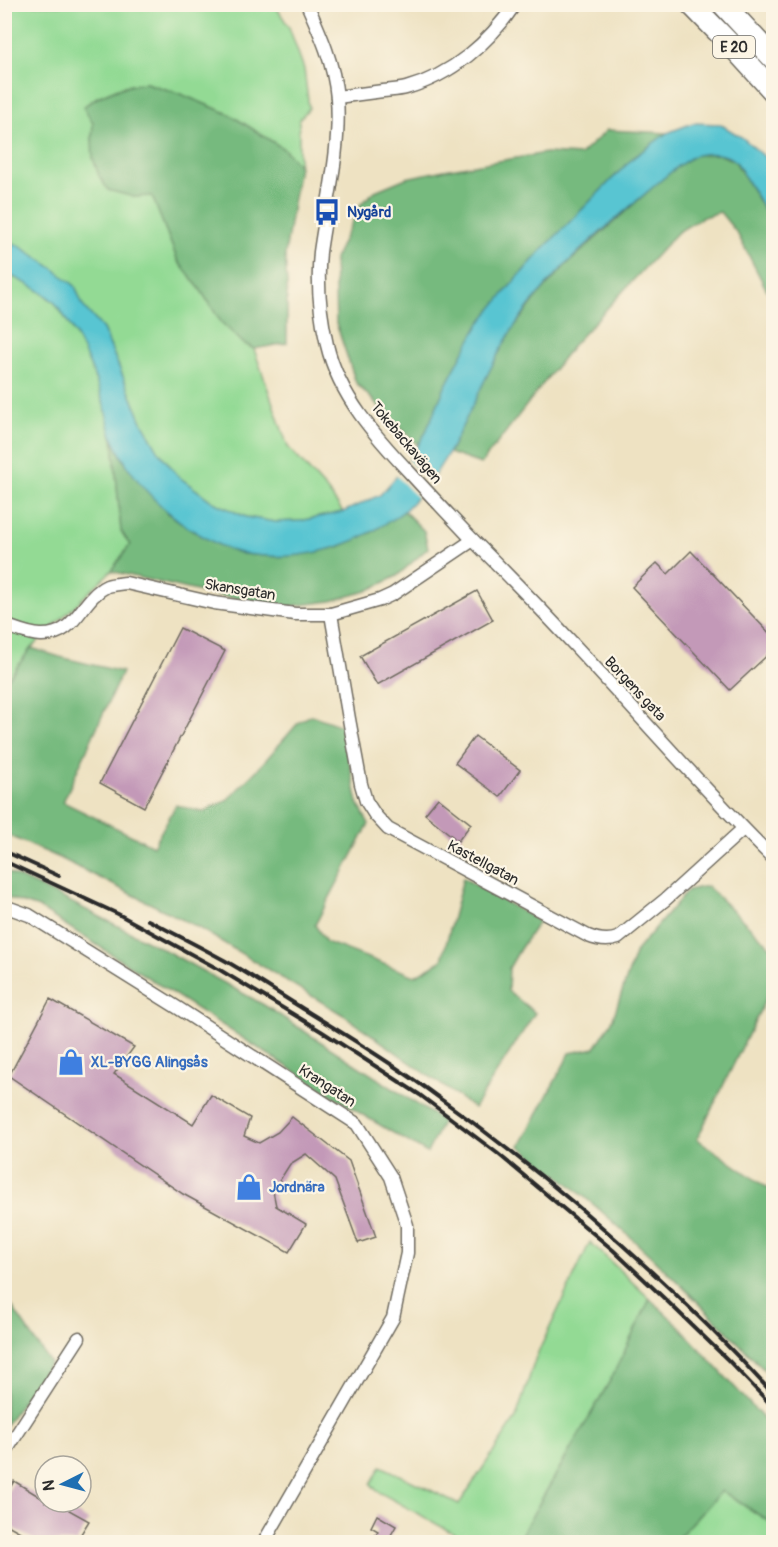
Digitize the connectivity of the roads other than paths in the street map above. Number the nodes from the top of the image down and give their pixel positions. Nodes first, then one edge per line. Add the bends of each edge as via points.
1 (308, 4) edge
2 (515, 4) edge
3 (692, 4) edge
4 (723, 4) edge
5 (774, 59) edge
6 (774, 92) edge
7 (337, 97) junction
8 (473, 540) junction
9 (331, 614) junction
10 (4, 625) edge
11 (743, 829) junction
12 (774, 859) edge
13 (4, 906) edge
14 (80, 1338) dead end
15 (4, 1454) edge
16 (264, 1542) edge

1 - 7 street, Tokebackavägen via 326,46
2 - 7 street via 487,40 460,63 432,78 405,88
3 - 6 highway, E 20
4 - 5 highway, E 20
7 - 8 street, Tokebackavägen via 337,137 320,254 321,316 328,349 340,381 362,417
8 - 9 street, Skansgatan via 393,594
8 - 11 street, Borgens gata
9 - 10 street, Skansgatan via 295,614 214,603 126,583 100,591 72,624 60,632 39,635
9 - 11 street, Kastellgatan via 356,763 366,801 375,815 388,829 588,936 618,939
11 - 12 street, Borgens gata
13 - 16 street, Krangatan via 29,915 357,1124 391,1178 407,1225 407,1253 393,1318
14 - 15 street

